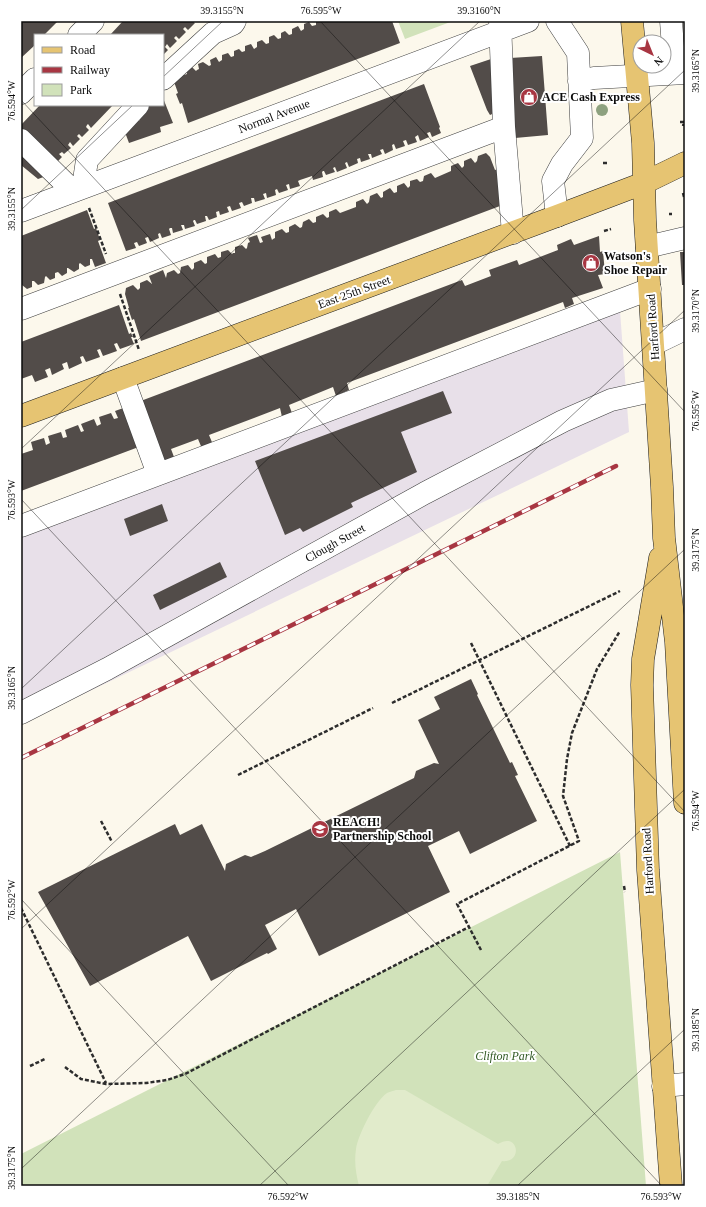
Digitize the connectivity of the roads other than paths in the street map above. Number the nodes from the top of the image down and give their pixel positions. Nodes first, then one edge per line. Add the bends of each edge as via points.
1 (93, 21) edge
2 (528, 21) edge
3 (557, 21) edge
4 (632, 21) edge
5 (236, 22) edge
6 (500, 26) edge
7 (676, 30) edge
8 (80, 34) edge
9 (680, 73) edge
10 (637, 75) junction
11 (164, 78) edge
12 (34, 80) edge
13 (579, 81) junction
14 (21, 93) edge
15 (137, 106) edge
16 (504, 127) junction
17 (21, 140) edge
18 (685, 163) edge
19 (644, 182) junction
20 (78, 189) junction
21 (21, 210) edge
22 (557, 216) junction
23 (513, 233) junction
24 (685, 238) edge
25 (647, 247) junction
26 (650, 289) junction
27 (21, 309) edge
28 (685, 329) edge
29 (654, 344) junction
30 (123, 378) junction
31 (449, 379) dead end
32 (656, 390) junction
33 (21, 416) edge
34 (157, 481) junction
35 (21, 526) edge
36 (664, 538) junction
37 (21, 713) edge
38 (683, 725) edge
39 (685, 803) edge
40 (685, 1084) edge
41 (663, 1086) junction
42 (671, 1186) edge

1 - 8 street
2 - 6 street, Normal Avenue
3 - 13 street via 578,53
4 - 10 main road, Harford Road
5 - 11 street via 213,33
6 - 16 street
6 - 20 street, Normal Avenue
7 - 9 street
9 - 10 street
10 - 13 street
10 - 19 main road, Harford Road
12 - 14 street
13 - 22 street via 582,138 562,164 553,181
15 - 20 street via 86,160
16 - 23 street
16 - 27 street
17 - 20 street
18 - 19 main road, East 25th Street
19 - 22 main road, East 25th Street
19 - 25 main road, Harford Road
20 - 21 street, Normal Avenue
22 - 23 main road, East 25th Street
23 - 30 main road, East 25th Street
24 - 25 street
25 - 26 main road, Harford Road
26 - 29 main road, Harford Road
26 - 34 street
28 - 29 street
29 - 32 main road, Harford Road
30 - 33 main road, East 25th Street
30 - 34 street
31 - 34 street
32 - 36 main road, Harford Road
32 - 37 street, Clough Street via 611,400 564,421 425,493 107,669
34 - 35 street
36 - 38 main road, Harford Road
36 - 41 main road, Harford Road via 643,659 642,685 648,870
38 - 39 main road, Harford Road
40 - 41 street
41 - 42 main road, Harford Road

